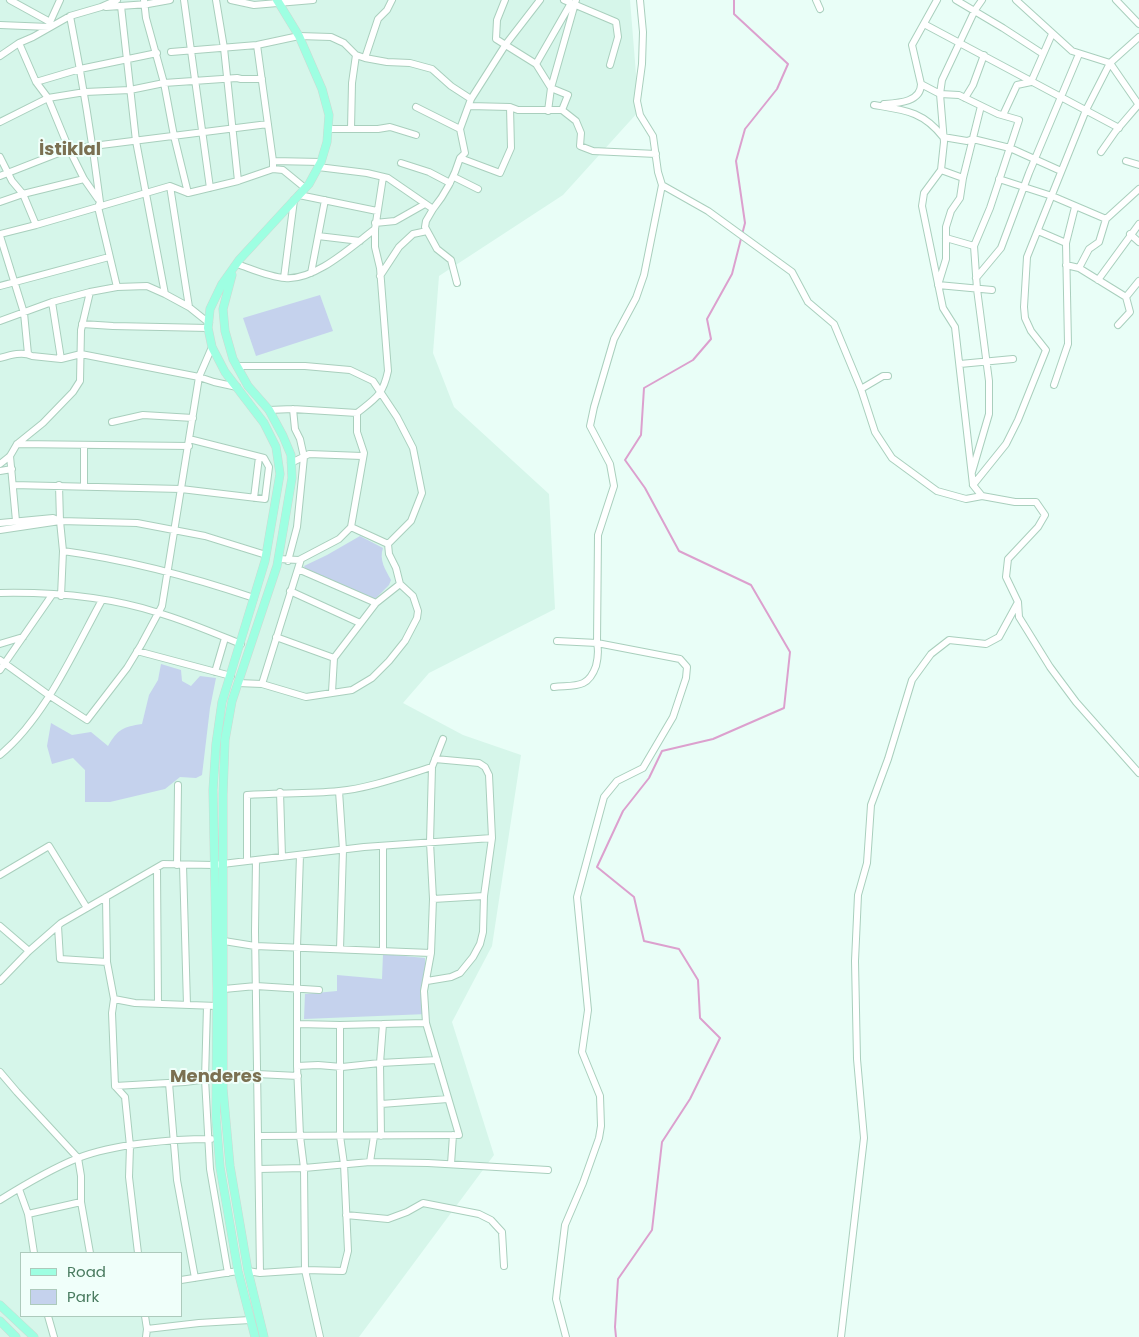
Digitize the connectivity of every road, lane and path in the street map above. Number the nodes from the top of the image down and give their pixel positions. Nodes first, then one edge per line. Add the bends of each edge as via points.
1 (10, 0) edge
2 (60, 0) edge
3 (170, 0) edge
4 (184, 0) edge
5 (216, 0) edge
6 (232, 0) edge
7 (314, 0) edge
8 (386, 0) edge
9 (392, 0) edge
10 (505, 0) edge
11 (540, 0) edge
12 (640, 0) edge
13 (816, 0) edge
14 (937, 0) edge
15 (956, 0) edge
16 (982, 0) edge
17 (1016, 0) edge
18 (1116, 0) edge
19 (144, 2) edge
20 (278, 2) edge
21 (572, 2) edge
22 (23, 3) edge
23 (119, 3) edge
24 (820, 9) dead end
25 (387, 10) junction
26 (975, 10) junction
27 (70, 16) junction
28 (50, 24) junction
29 (924, 24) junction
30 (1139, 24) edge
31 (0, 25) edge
32 (1052, 34) junction
33 (299, 36) junction
34 (1139, 37) edge
35 (19, 43) junction
36 (959, 43) junction
37 (506, 44) junction
38 (257, 45) junction
39 (224, 48) junction
40 (190, 49) junction
41 (171, 52) dead end
42 (156, 53) junction
43 (1043, 54) junction
44 (1079, 54) junction
45 (356, 55) junction
46 (984, 55) junction
47 (0, 56) edge
48 (365, 58) junction
49 (127, 59) junction
50 (1110, 63) junction
51 (536, 64) junction
52 (610, 65) dead end
53 (80, 69) junction
54 (227, 79) junction
55 (262, 79) junction
56 (36, 82) junction
57 (196, 82) junction
58 (1030, 82) junction
59 (164, 83) junction
60 (922, 84) junction
61 (551, 88) junction
62 (130, 90) junction
63 (85, 92) junction
64 (940, 94) junction
65 (1062, 97) junction
66 (48, 98) junction
67 (965, 98) junction
68 (470, 102) junction
69 (1139, 105) edge
70 (982, 106) junction
71 (416, 107) dead end
72 (510, 107) junction
73 (562, 110) junction
74 (1086, 110) junction
75 (548, 111) junction
76 (1002, 115) junction
77 (0, 122) edge
78 (268, 124) junction
79 (232, 128) junction
80 (1119, 128) junction
81 (328, 129) junction
82 (351, 129) junction
83 (460, 129) junction
84 (202, 132) junction
85 (416, 135) dead end
86 (174, 136) junction
87 (943, 137) junction
88 (973, 140) junction
89 (136, 141) junction
90 (93, 146) junction
91 (1010, 148) junction
92 (69, 149) junction
93 (1102, 152) dead end
94 (656, 154) junction
95 (0, 157) edge
96 (460, 158) junction
97 (1035, 159) junction
98 (273, 161) junction
99 (1126, 161) dead end
100 (400, 163) dead end
101 (320, 164) junction
102 (1139, 165) edge
103 (273, 169) junction
104 (941, 170) junction
105 (1061, 171) junction
106 (9, 173) junction
107 (0, 176) edge
108 (382, 177) junction
109 (963, 178) junction
110 (84, 179) junction
111 (999, 179) junction
112 (452, 180) junction
113 (238, 181) junction
114 (662, 185) junction
115 (170, 186) junction
116 (1024, 187) junction
117 (210, 188) junction
118 (305, 188) junction
119 (478, 189) dead end
120 (1139, 189) edge
121 (146, 193) junction
122 (188, 193) junction
123 (23, 194) junction
124 (1052, 196) junction
125 (296, 197) junction
126 (325, 200) junction
127 (0, 202) edge
128 (99, 204) junction
129 (425, 204) junction
130 (1075, 207) junction
131 (433, 209) junction
132 (377, 211) junction
133 (1106, 220) junction
134 (1139, 224) edge
135 (36, 225) junction
136 (375, 226) junction
137 (427, 231) junction
138 (1038, 231) junction
139 (1130, 234) junction
140 (0, 235) edge
141 (318, 236) junction
142 (946, 238) junction
143 (360, 241) junction
144 (1139, 242) edge
145 (1066, 243) junction
146 (974, 246) junction
147 (109, 257) junction
148 (238, 262) junction
149 (1066, 265) junction
150 (1079, 268) junction
151 (311, 272) junction
152 (380, 276) junction
153 (284, 278) junction
154 (976, 278) junction
155 (1098, 280) junction
156 (1139, 281) edge
157 (14, 282) junction
158 (457, 283) dead end
159 (938, 285) junction
160 (0, 286) edge
161 (118, 287) junction
162 (977, 289) junction
163 (992, 290) dead end
164 (90, 292) junction
165 (165, 294) junction
166 (1126, 298) junction
167 (52, 302) junction
168 (189, 307) junction
169 (24, 313) junction
170 (0, 321) edge
171 (82, 324) junction
172 (1118, 325) dead end
173 (208, 326) junction
174 (212, 347) junction
175 (28, 354) junction
176 (81, 354) junction
177 (0, 358) edge
178 (61, 358) junction
179 (1013, 360) dead end
180 (987, 363) junction
181 (960, 364) junction
182 (238, 366) junction
183 (888, 376) dead end
184 (199, 377) junction
185 (1054, 385) dead end
186 (237, 388) junction
187 (861, 389) junction
188 (381, 392) junction
189 (292, 409) junction
190 (269, 410) junction
191 (357, 412) junction
192 (193, 418) junction
193 (112, 422) dead end
194 (189, 442) junction
195 (17, 444) junction
196 (84, 445) junction
197 (10, 456) junction
198 (259, 456) junction
199 (362, 456) junction
200 (304, 457) junction
201 (291, 463) junction
202 (0, 464) edge
203 (12, 469) junction
204 (0, 471) edge
205 (972, 472) junction
206 (13, 485) junction
207 (59, 485) junction
208 (973, 485) junction
209 (84, 486) junction
210 (181, 489) junction
211 (982, 496) junction
212 (254, 498) junction
213 (16, 521) junction
214 (60, 521) junction
215 (0, 523) edge
216 (351, 527) junction
217 (0, 530) edge
218 (175, 530) junction
219 (388, 544) junction
220 (63, 551) junction
221 (266, 555) junction
222 (278, 559) junction
223 (301, 559) junction
224 (288, 561) junction
225 (298, 570) junction
226 (168, 572) junction
227 (400, 584) junction
228 (290, 591) junction
229 (0, 593) edge
230 (52, 595) junction
231 (61, 596) junction
232 (254, 598) junction
233 (102, 600) junction
234 (1018, 602) junction
235 (376, 603) junction
236 (158, 612) junction
237 (360, 623) junction
238 (276, 637) junction
239 (23, 638) junction
240 (225, 638) junction
241 (557, 641) dead end
242 (597, 643) junction
243 (0, 644) edge
244 (241, 644) junction
245 (137, 651) junction
246 (334, 658) junction
247 (2, 662) edge
248 (0, 670) edge
249 (215, 672) junction
250 (231, 676) junction
251 (238, 683) junction
252 (262, 684) junction
253 (554, 688) dead end
254 (332, 692) junction
255 (50, 696) junction
256 (443, 739) dead end
257 (0, 755) edge
258 (435, 759) junction
259 (432, 767) junction
260 (1139, 773) edge
261 (178, 784) dead end
262 (339, 791) junction
263 (280, 792) junction
264 (492, 838) junction
265 (430, 842) junction
266 (382, 846) junction
267 (343, 850) junction
268 (300, 855) junction
269 (282, 857) junction
270 (256, 860) junction
271 (247, 861) junction
272 (224, 864) junction
273 (180, 865) junction
274 (214, 865) junction
275 (157, 868) junction
276 (0, 875) edge
277 (484, 896) junction
278 (106, 897) junction
279 (433, 899) junction
280 (88, 908) junction
281 (0, 926) edge
282 (58, 926) junction
283 (224, 941) junction
284 (255, 946) junction
285 (297, 947) junction
286 (340, 949) junction
287 (29, 951) junction
288 (383, 951) junction
289 (431, 953) junction
290 (107, 962) junction
291 (0, 981) edge
292 (427, 981) junction
293 (256, 986) junction
294 (298, 988) junction
295 (224, 990) junction
296 (319, 990) dead end
297 (114, 999) junction
298 (158, 1004) junction
299 (187, 1005) junction
300 (207, 1006) junction
301 (217, 1006) junction
302 (426, 1022) junction
303 (298, 1024) junction
304 (383, 1024) junction
305 (340, 1025) junction
306 (437, 1060) junction
307 (380, 1063) junction
308 (297, 1066) junction
309 (340, 1067) junction
310 (0, 1072) edge
311 (258, 1074) junction
312 (220, 1076) junction
313 (298, 1076) junction
314 (205, 1079) junction
315 (169, 1082) junction
316 (115, 1086) junction
317 (448, 1099) junction
318 (381, 1104) junction
319 (453, 1135) junction
320 (259, 1136) junction
321 (300, 1136) junction
322 (340, 1136) junction
323 (374, 1136) junction
324 (381, 1136) junction
325 (208, 1139) junction
326 (218, 1139) junction
327 (175, 1140) junction
328 (130, 1146) junction
329 (78, 1158) junction
330 (370, 1162) junction
331 (344, 1164) junction
332 (451, 1164) junction
333 (304, 1168) junction
334 (259, 1169) junction
335 (548, 1170) dead end
336 (19, 1189) junction
337 (0, 1200) edge
338 (81, 1202) junction
339 (28, 1214) junction
340 (346, 1215) junction
341 (34, 1252) edge
342 (90, 1252) edge
343 (138, 1252) edge
344 (504, 1266) dead end
345 (305, 1270) junction
346 (238, 1271) junction
347 (248, 1271) junction
348 (228, 1273) junction
349 (260, 1273) junction
350 (195, 1278) junction
351 (182, 1280) edge
352 (0, 1305) edge
353 (48, 1317) edge
354 (145, 1317) edge
355 (0, 1320) edge
356 (250, 1320) junction
357 (146, 1329) junction
358 (16, 1337) edge
359 (34, 1337) edge
360 (54, 1337) edge
361 (146, 1337) edge
362 (255, 1337) edge
363 (264, 1337) edge
364 (320, 1337) edge
365 (566, 1337) edge
366 (840, 1337) edge

1 - 22 street
2 - 28 street
3 - 19 street
4 - 40 street
5 - 39 street
6 - 20 street via 254,5
7 - 20 street
8 - 25 street
9 - 25 street
10 - 37 street via 497,20 496,39
11 - 37 street
12 - 94 street via 642,56 637,101 640,115 653,136
13 - 24 street
14 - 29 street
15 - 26 street
16 - 26 street
17 - 32 street
18 - 30 street
19 - 23 street
19 - 42 street
20 - 33 main road
21 - 51 street
21 - 52 street via 616,22 618,36
21 - 61 street
22 - 28 street
23 - 27 street
23 - 49 street
25 - 48 street via 378,19
26 - 36 street
26 - 43 street
27 - 28 street
27 - 53 street
28 - 31 street
28 - 35 street
29 - 36 street
29 - 60 street via 912,45
32 - 43 street
32 - 44 street
33 - 38 street
33 - 45 street via 331,37 344,43
33 - 81 main road via 322,89 329,115
34 - 50 street
35 - 47 street
35 - 56 street
36 - 46 street
36 - 64 street via 942,80
37 - 51 street
37 - 68 street
38 - 39 street
38 - 55 street
39 - 40 street
39 - 54 street
40 - 41 street
40 - 57 street
42 - 49 street
42 - 59 street
43 - 58 street
44 - 50 street
44 - 65 street
45 - 48 street
45 - 82 street
46 - 58 street
46 - 67 street via 974,85
48 - 68 street via 432,69
49 - 53 street
49 - 62 street
50 - 69 street
50 - 74 street
51 - 61 street
53 - 56 street
53 - 63 street
54 - 55 street
54 - 57 street
54 - 79 street
55 - 78 street
56 - 66 street
57 - 59 street
57 - 84 street
58 - 65 street
58 - 76 street via 1017,85
59 - 62 street
59 - 86 street
60 - 64 street
60 - 87 street via 917,97 874,105 916,114
61 - 73 street via 568,95
61 - 75 street
62 - 63 street
62 - 89 street
63 - 66 street
63 - 90 street
64 - 67 street
64 - 87 street
65 - 74 street
65 - 97 street
66 - 77 street
66 - 92 street
67 - 70 street
68 - 72 street
68 - 83 street
69 - 80 street
70 - 76 street
70 - 88 street
71 - 83 street
72 - 75 street
72 - 96 street via 511,148 500,173
73 - 75 street
73 - 94 street via 576,121 581,133 580,146 593,151
74 - 80 street
74 - 105 street
76 - 91 street via 1019,120
78 - 79 street
78 - 98 street
79 - 84 street
79 - 113 street
80 - 93 street
81 - 82 street
81 - 101 main road
82 - 85 street via 390,127
83 - 96 street via 465,153
84 - 86 street
84 - 117 street
86 - 89 street
86 - 122 street
87 - 88 street
87 - 104 street
88 - 91 street
88 - 109 street
89 - 90 street
89 - 121 street
90 - 92 street
90 - 128 street
91 - 97 street
91 - 111 street
92 - 106 street
92 - 110 street
94 - 114 street
95 - 106 street
96 - 112 street
97 - 105 street
97 - 116 street
98 - 101 street
98 - 103 street
99 - 102 street
100 - 112 street
101 - 108 street
101 - 118 main road
103 - 113 street
103 - 118 street via 283,170
104 - 109 street
104 - 159 street via 924,193 922,206
105 - 124 street
106 - 107 street
106 - 123 street
108 - 129 street
108 - 132 street
109 - 142 street via 960,198 946,227
110 - 123 street
110 - 128 street
111 - 116 street
111 - 146 street
112 - 119 street
112 - 131 street
113 - 117 street
114 - 187 street via 708,211 792,272 808,302 834,324
114 - 242 street via 644,275 614,340 590,426 610,464 614,486 598,535
115 - 121 street
115 - 122 street
115 - 168 street
116 - 124 street
116 - 154 street via 1001,248
117 - 122 street
118 - 125 main road
120 - 133 street
121 - 128 street
121 - 165 street
123 - 127 street
123 - 135 street
124 - 130 street
124 - 138 street
125 - 126 street
125 - 148 main road
125 - 153 street
126 - 132 street
126 - 141 street
128 - 135 street
128 - 147 street
129 - 131 street
129 - 136 street via 395,221
130 - 133 street
130 - 145 street
131 - 137 street via 426,221
132 - 136 street
133 - 150 street via 1099,242 1089,249
134 - 139 street
135 - 140 street
136 - 143 street
136 - 152 street
137 - 152 street via 413,234 399,247
137 - 158 street via 437,249 451,260
138 - 145 street
138 - 208 street via 1027,257 1024,307 1030,331 1046,350 1006,444
139 - 144 street
139 - 155 street
140 - 157 street
141 - 143 street
141 - 151 street
142 - 146 street
142 - 159 street via 946,259
143 - 151 street
145 - 149 street
146 - 154 street
147 - 157 street
147 - 161 street
148 - 153 street
148 - 173 main road via 210,309
148 - 182 main road via 223,309 225,331
149 - 150 street
149 - 185 street via 1068,344
150 - 155 street
151 - 153 street
152 - 188 street via 388,370
154 - 162 street
155 - 166 street
156 - 166 street
157 - 160 street
157 - 169 street
159 - 162 street
159 - 181 street via 943,308 955,327
161 - 164 street
161 - 165 street via 147,286
162 - 163 street
162 - 180 street
164 - 167 street
164 - 171 street
165 - 168 street
166 - 172 street via 1130,312
167 - 169 street
167 - 178 street
168 - 173 street
169 - 170 street
169 - 175 street
171 - 173 street
171 - 176 street
173 - 174 main road
174 - 184 street
174 - 186 main road
175 - 177 street
175 - 178 street
176 - 178 street
176 - 184 street
176 - 195 street via 80,381 73,392
179 - 180 street
180 - 181 street
180 - 205 street via 989,414
181 - 205 street
182 - 188 street via 350,370 373,381
182 - 190 main road via 248,386
183 - 187 street
184 - 186 street
184 - 192 street
186 - 221 main road via 264,423 276,447 280,474
187 - 211 street via 875,432 892,458 937,491 966,499
188 - 191 street
188 - 219 street via 413,448 422,493 410,521
189 - 190 street
189 - 191 street
189 - 200 street
190 - 201 main road via 291,455
191 - 199 street
192 - 193 street via 143,415
192 - 194 street
194 - 196 street
194 - 198 street
194 - 210 street
195 - 196 street
195 - 197 street
196 - 209 street
197 - 202 street
197 - 203 street
198 - 212 street
198 - 212 street via 269,467 266,499
199 - 200 street via 309,454
199 - 216 street
200 - 201 street
200 - 224 street via 297,527
201 - 222 main road via 292,478
203 - 204 street
203 - 206 street
205 - 208 street
206 - 207 street
206 - 213 street
207 - 209 street
207 - 214 street
208 - 211 street
209 - 210 street
210 - 212 street
210 - 218 street
211 - 234 street via 1036,502 1045,515 1008,559 1006,577
213 - 214 street via 53,518
213 - 215 street
214 - 217 street
214 - 218 street via 137,523
214 - 220 street
216 - 219 street
216 - 223 street via 339,539
218 - 221 street
218 - 226 street
219 - 227 street
220 - 226 street via 106,557
220 - 231 street
221 - 232 main road
222 - 224 street
222 - 251 main road
223 - 224 street
223 - 225 street
225 - 228 street
225 - 235 street
226 - 232 street
226 - 236 street
227 - 235 street
227 - 254 street via 414,596 418,611 405,641 372,678 352,690
228 - 237 street
228 - 238 street
229 - 230 street
230 - 231 street
230 - 239 street
231 - 233 street
232 - 244 main road
233 - 236 street
233 - 255 street
234 - 260 street via 1018,617 1050,667 1076,702
234 - 366 street via 998,637 986,644 949,640 931,654 912,680 871,805 867,863 858,894 855,961 857,1059 864,1138
235 - 237 street
236 - 240 street
236 - 245 street
237 - 246 street
238 - 246 street
238 - 252 street
239 - 243 street
239 - 247 street
240 - 244 street
240 - 249 street
241 - 242 street
242 - 253 street via 599,653 591,678 587,682
242 - 365 street via 680,659 686,667 686,678 673,717 643,768 616,781 604,797 577,897 588,1010 582,1052 600,1096 601,1126 565,1224 556,1299
244 - 250 main road
245 - 249 street
245 - 255 street via 87,720
246 - 254 street
247 - 248 street
247 - 255 street
249 - 250 street
250 - 274 main road via 222,702 216,744
251 - 252 street
251 - 272 main road via 225,740
252 - 254 street via 306,698
255 - 257 street via 12,745
256 - 258 street
258 - 259 street
258 - 264 street via 479,763 485,767 489,775
259 - 262 street
259 - 265 street
261 - 273 street
262 - 263 street
262 - 267 street
263 - 269 street
263 - 271 street via 247,795
264 - 265 street
264 - 277 street
265 - 266 street
265 - 279 street
266 - 267 street
266 - 288 street
267 - 268 street
267 - 286 street
268 - 269 street
268 - 285 street
269 - 270 street
270 - 271 street
270 - 284 street
271 - 272 street
272 - 274 street
272 - 283 main road
273 - 274 street
273 - 275 street via 163,864
273 - 299 street
274 - 301 main road
275 - 278 street
275 - 298 street
276 - 280 street via 49,846
277 - 279 street
277 - 292 street via 483,932 473,957 460,973
278 - 280 street
278 - 290 street
279 - 289 street
280 - 282 street
281 - 287 street
282 - 287 street
282 - 290 street via 60,959
283 - 284 street
283 - 295 main road
284 - 285 street
284 - 293 street
285 - 286 street
285 - 294 street
286 - 288 street
287 - 291 street
288 - 289 street
289 - 292 street
290 - 297 street
292 - 302 street via 424,991
293 - 294 street
293 - 295 street
293 - 311 street
294 - 296 street
294 - 303 street
295 - 312 main road
297 - 298 street via 135,1004
297 - 316 street
298 - 299 street
299 - 300 street
300 - 301 street
300 - 314 street
301 - 312 main road
302 - 304 street
302 - 306 street
303 - 305 street
303 - 308 street
304 - 305 street
304 - 307 street
305 - 309 street
306 - 307 street
306 - 317 street
307 - 309 street
307 - 318 street
308 - 309 street
308 - 313 street
309 - 322 street
310 - 329 street
311 - 312 street
311 - 313 street
311 - 320 street
312 - 314 street
312 - 326 main road via 216,1118
312 - 347 main road via 230,1166
313 - 321 street
314 - 315 street
314 - 325 street
315 - 316 street
315 - 327 street
316 - 328 street via 125,1097
317 - 318 street
317 - 319 street via 459,1136
318 - 324 street
319 - 324 street
319 - 332 street
320 - 321 street
320 - 334 street
321 - 322 street
321 - 333 street
322 - 323 street
322 - 331 street
323 - 324 street
323 - 330 street
325 - 326 street
325 - 327 street
325 - 348 street
326 - 346 main road
327 - 328 street
327 - 350 street via 177,1180
328 - 329 street
328 - 343 street via 129,1177
329 - 336 street
329 - 338 street
330 - 331 street
330 - 332 street
331 - 333 street
331 - 340 street
332 - 335 street
333 - 334 street
333 - 345 street
334 - 349 street
336 - 337 street
336 - 339 street
338 - 339 street
338 - 342 street
339 - 341 street
340 - 344 street via 388,1219 423,1203 479,1214 491,1220 502,1232
340 - 345 street via 348,1251 343,1271
345 - 349 street
345 - 364 street
346 - 348 street
346 - 356 main road
347 - 349 street
347 - 363 main road
348 - 350 street
350 - 351 street
352 - 359 main road
353 - 360 street
354 - 357 street
355 - 358 main road
356 - 357 street
356 - 362 main road
357 - 361 street

